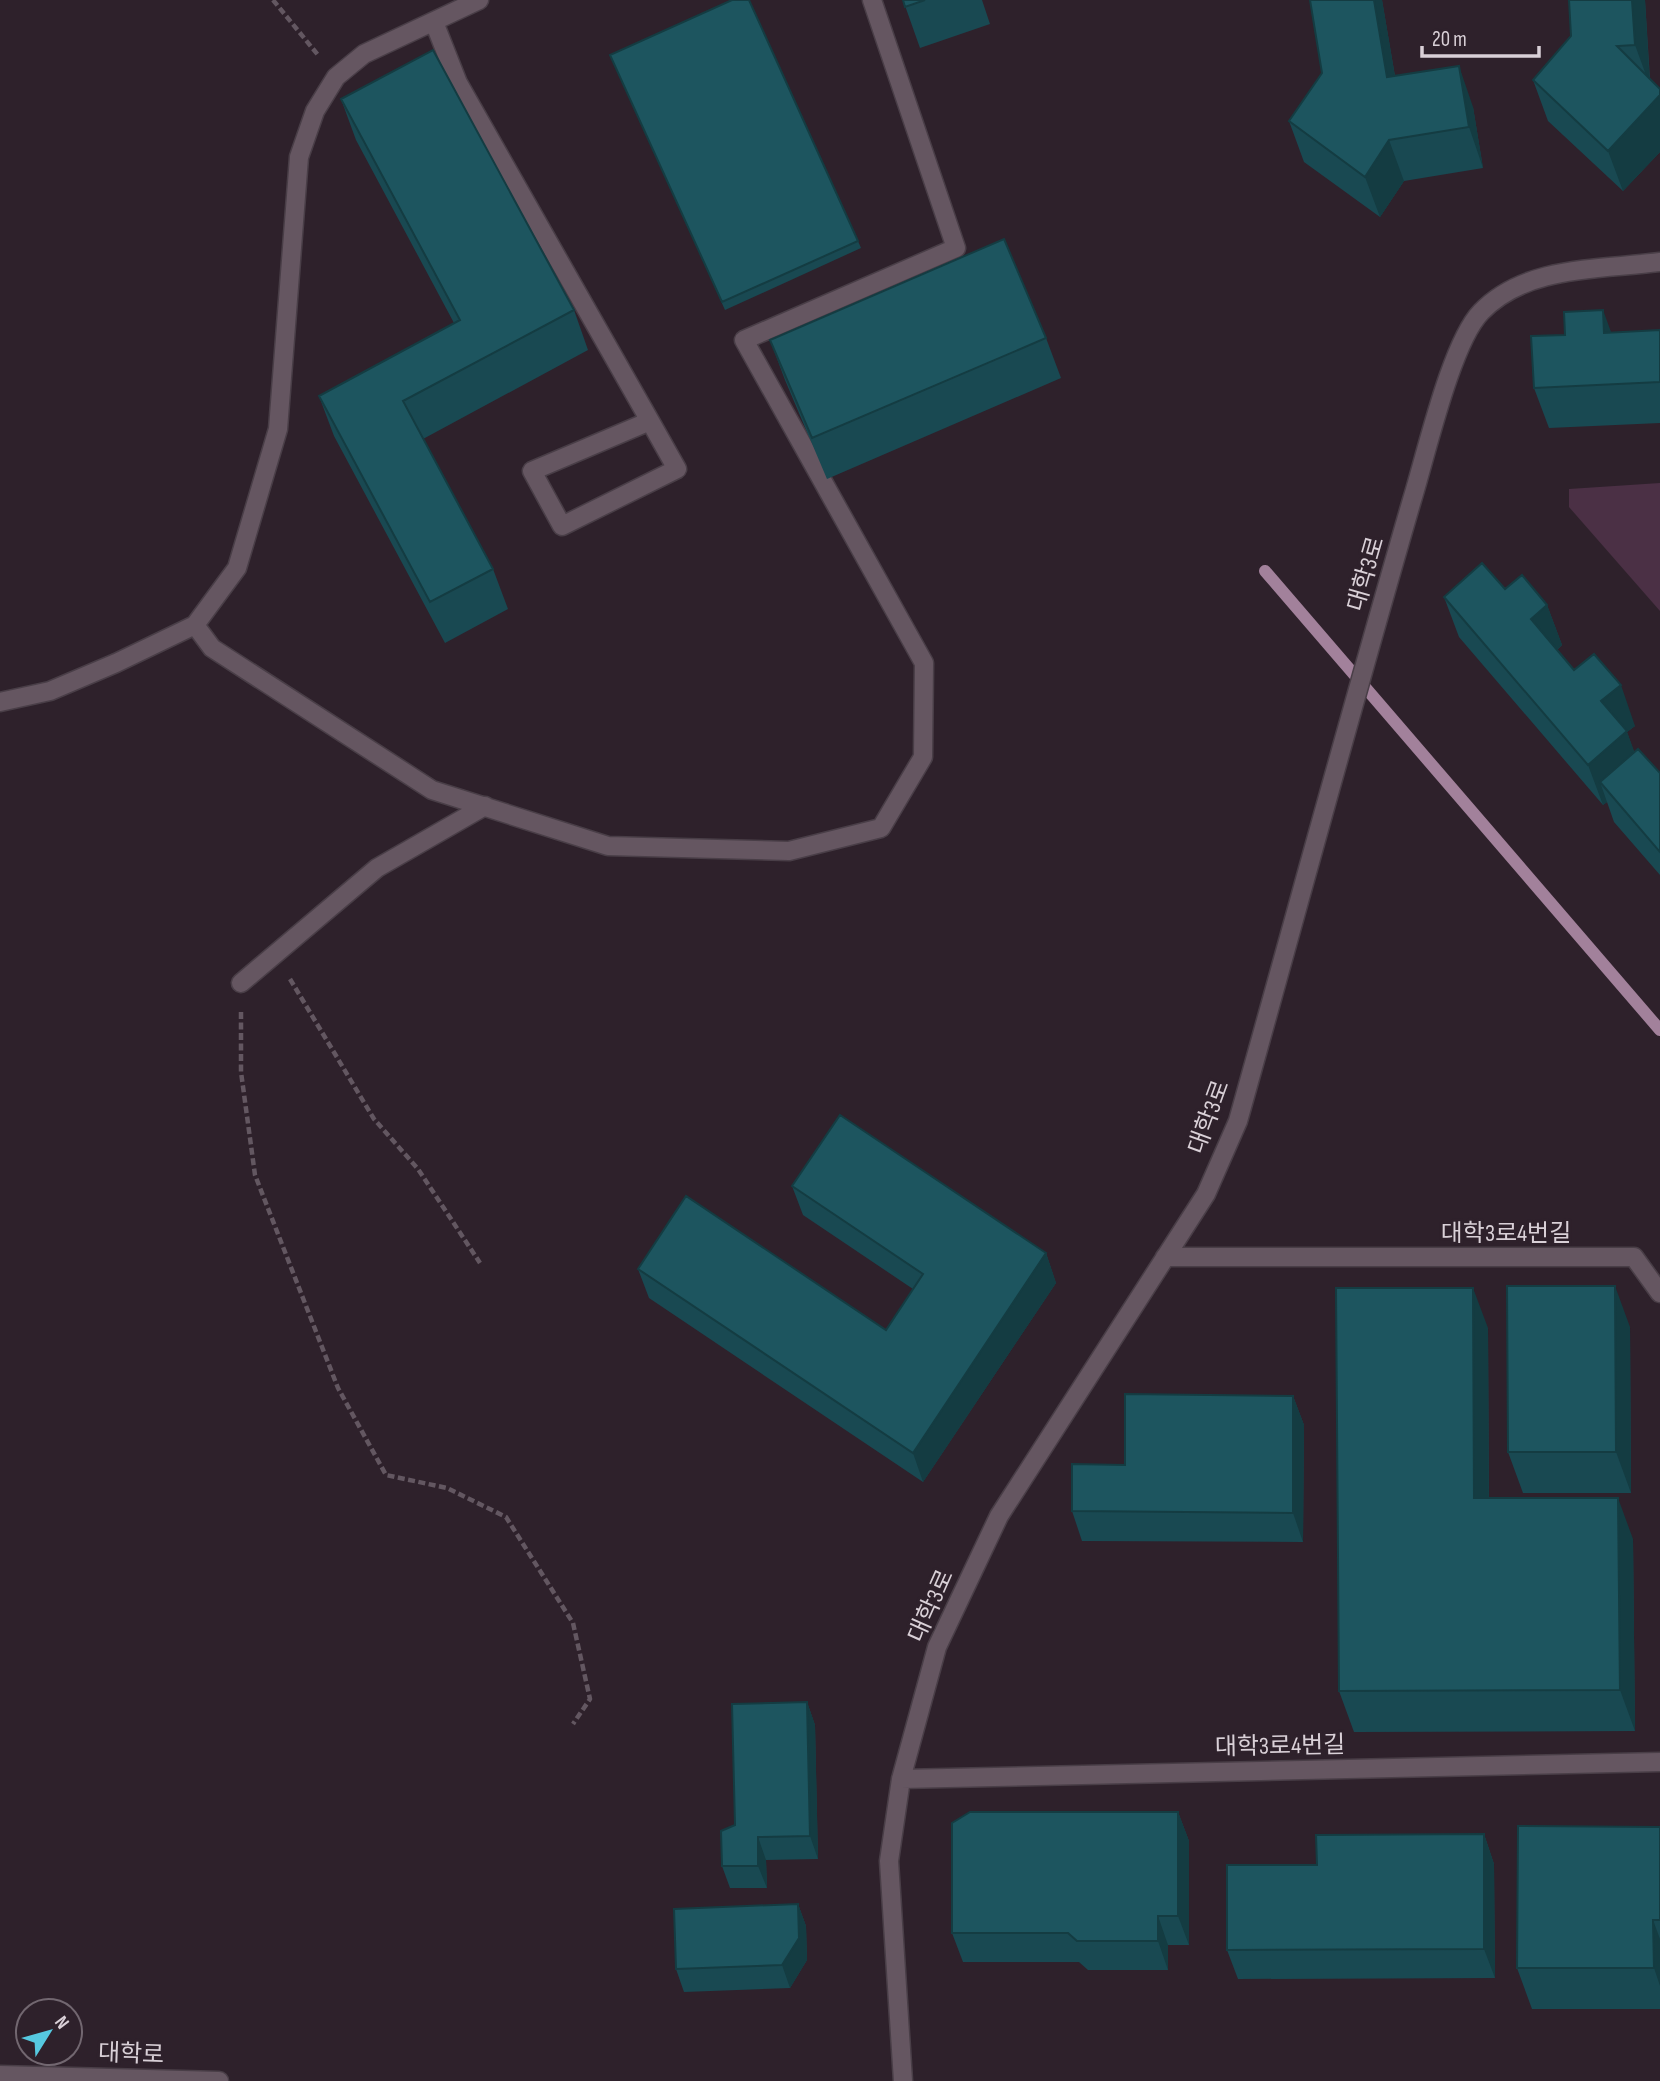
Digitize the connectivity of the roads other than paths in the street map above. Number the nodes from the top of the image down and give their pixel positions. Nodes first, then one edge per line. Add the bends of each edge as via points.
1 (479, 0) edge
2 (872, 0) edge
3 (434, 22) junction
4 (1660, 262) edge
5 (650, 421) junction
6 (195, 625) junction
7 (0, 702) edge
8 (485, 806) junction
9 (241, 983) road end
10 (1165, 1257) junction
11 (1660, 1293) edge
12 (1660, 1762) edge
13 (901, 1779) junction
14 (0, 2075) edge
15 (219, 2081) edge
16 (903, 2081) edge

1 - 3 street
2 - 8 street via 956,248 744,340 924,663 923,757 881,828 789,851 608,846
3 - 5 street via 458,83
3 - 6 street via 365,54 336,77 315,111 299,157 278,429 237,568
4 - 10 street, 대학3로 via 1543,277 1507,290 1479,314 1455,360 1238,1121 1206,1194
5 - 5 street via 677,469 562,526 532,471
6 - 7 street via 50,691
6 - 8 street via 212,648 432,790
8 - 9 street via 377,868
10 - 11 street, 대학3로4번길 via 1634,1257
10 - 13 street, 대학3로 via 999,1516 937,1647
12 - 13 street, 대학3로4번길
13 - 16 street, 대학3로 via 889,1861
14 - 15 street, 대학로

